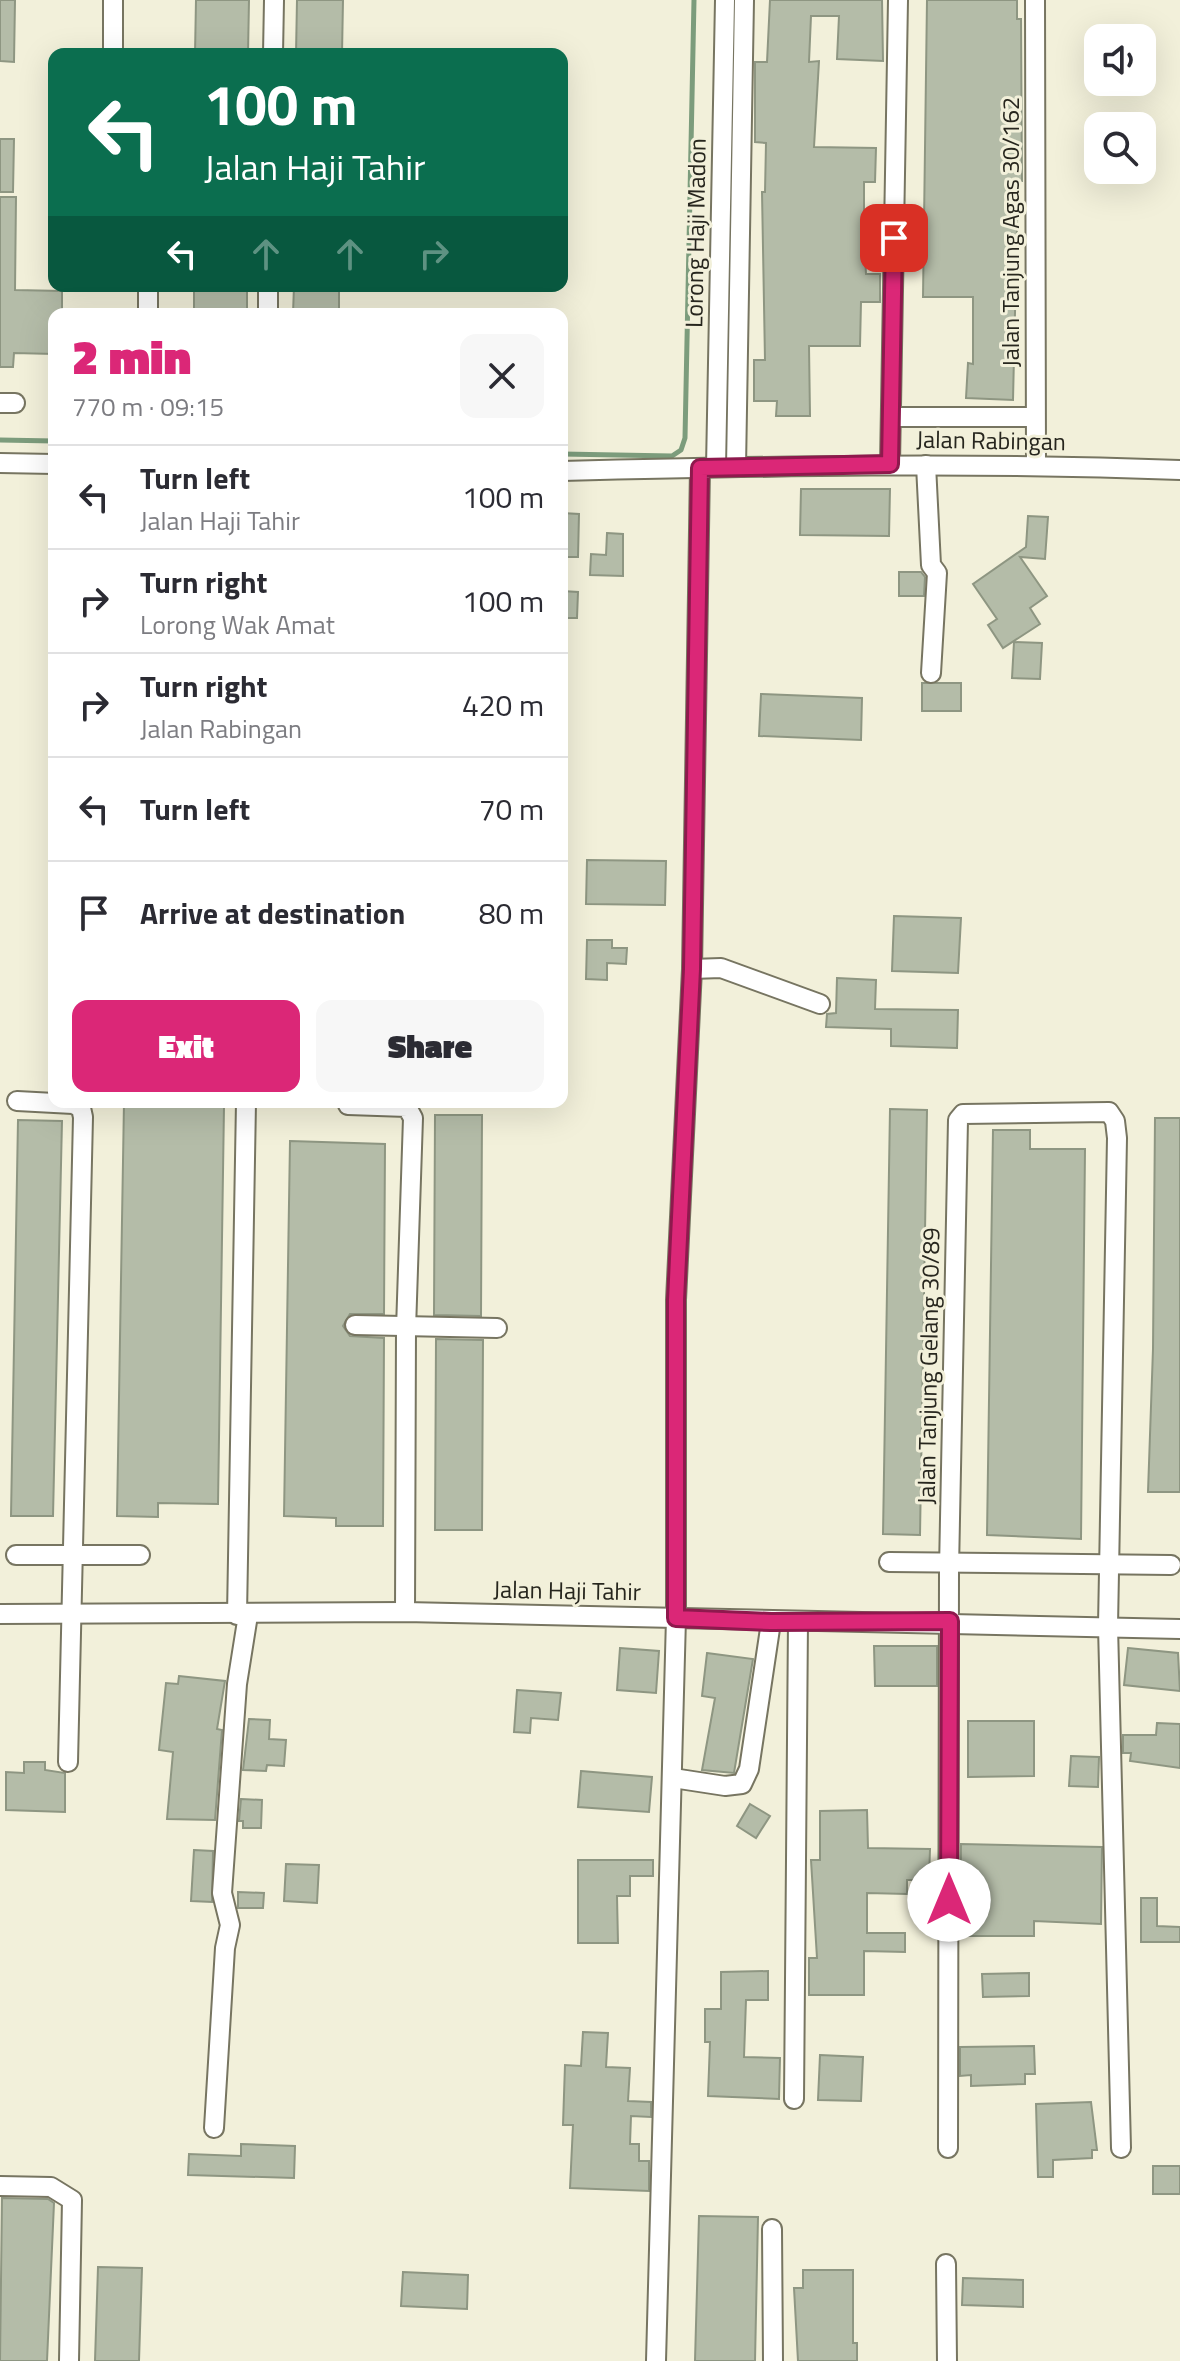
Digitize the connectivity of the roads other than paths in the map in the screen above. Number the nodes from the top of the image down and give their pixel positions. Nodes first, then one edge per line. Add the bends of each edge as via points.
1 (113, 0) edge
2 (274, 0) edge
3 (725, 0) edge
4 (744, 0) edge
5 (898, 0) edge
6 (1035, 0) edge
7 (113, 48) edge
8 (273, 48) edge
9 (891, 417) junction
10 (1035, 417) junction
11 (0, 463) edge
12 (48, 464) edge
13 (890, 464) junction
14 (1036, 464) junction
15 (926, 465) junction
16 (736, 467) junction
17 (708, 468) junction
18 (1180, 470) edge
19 (568, 471) edge
20 (931, 673) dead end
21 (692, 969) junction
22 (820, 1004) dead end
23 (17, 1101) dead end
24 (48, 1103) edge
25 (81, 1108) edge
26 (246, 1108) edge
27 (408, 1108) edge
28 (355, 1325) dead end
29 (497, 1328) dead end
30 (406, 1329) junction
31 (16, 1555) dead end
32 (72, 1555) junction
33 (140, 1555) dead end
34 (889, 1562) dead end
35 (949, 1563) junction
36 (1109, 1563) junction
37 (1171, 1565) dead end
38 (405, 1612) junction
39 (71, 1613) junction
40 (0, 1614) edge
41 (243, 1615) junction
42 (676, 1618) junction
43 (798, 1621) junction
44 (950, 1621) junction
45 (771, 1622) junction
46 (1108, 1626) junction
47 (1180, 1629) edge
48 (68, 1762) dead end
49 (673, 1778) junction
50 (794, 2099) dead end
51 (214, 2128) dead end
52 (948, 2148) dead end
53 (1121, 2148) dead end
54 (0, 2186) edge
55 (772, 2229) dead end
56 (946, 2264) dead end
57 (69, 2361) edge
58 (656, 2361) edge
59 (773, 2361) edge
60 (947, 2361) edge

1 - 7 street
2 - 8 street
3 - 17 street, Lorong Haji Madon
4 - 16 street
5 - 9 street
6 - 10 street, Jalan Tanjung Agas 30/162
9 - 10 street
9 - 13 street
10 - 14 street, Jalan Tanjung Agas 30/162
11 - 12 street
13 - 15 street, Jalan Rabingan
13 - 16 street, Jalan Rabingan
14 - 15 street, Jalan Rabingan
14 - 18 street, Jalan Rabingan
15 - 20 street via 931,565 937,573
16 - 17 street, Jalan Rabingan
17 - 19 street, Jalan Rabingan
17 - 21 street, Lorong Haji Madon
21 - 22 street via 721,968
21 - 42 street, Lorong Haji Madon via 676,1300
23 - 24 street
25 - 32 street
26 - 41 street
27 - 30 street via 413,1118
28 - 30 street
29 - 30 street
30 - 38 street
31 - 32 street
32 - 33 street
32 - 39 street
34 - 35 street
35 - 36 street
35 - 36 street, Jalan Tanjung Gelang 30/89 via 957,1128 963,1114 1109,1112 1115,1121
35 - 44 street, Jalan Tanjung Gelang 30/89
36 - 37 street
36 - 46 street
38 - 41 street, Jalan Haji Tahir
38 - 42 street, Jalan Haji Tahir
39 - 40 street, Jalan Haji Tahir
39 - 41 street, Jalan Haji Tahir
39 - 48 street
41 - 51 street via 222,1893 230,1925
42 - 45 street, Jalan Haji Tahir
42 - 49 street, Lorong Haji Madon
43 - 44 street, Jalan Haji Tahir
43 - 45 street, Jalan Haji Tahir
43 - 50 street
44 - 46 street, Jalan Haji Tahir
44 - 52 street, Jalan Tanjung Gelang 30/89
45 - 49 street via 749,1769 742,1784
46 - 47 street, Jalan Haji Tahir
46 - 53 street
49 - 58 street, Lorong Haji Madon
54 - 57 street via 51,2187 72,2200
55 - 59 street
56 - 60 street

